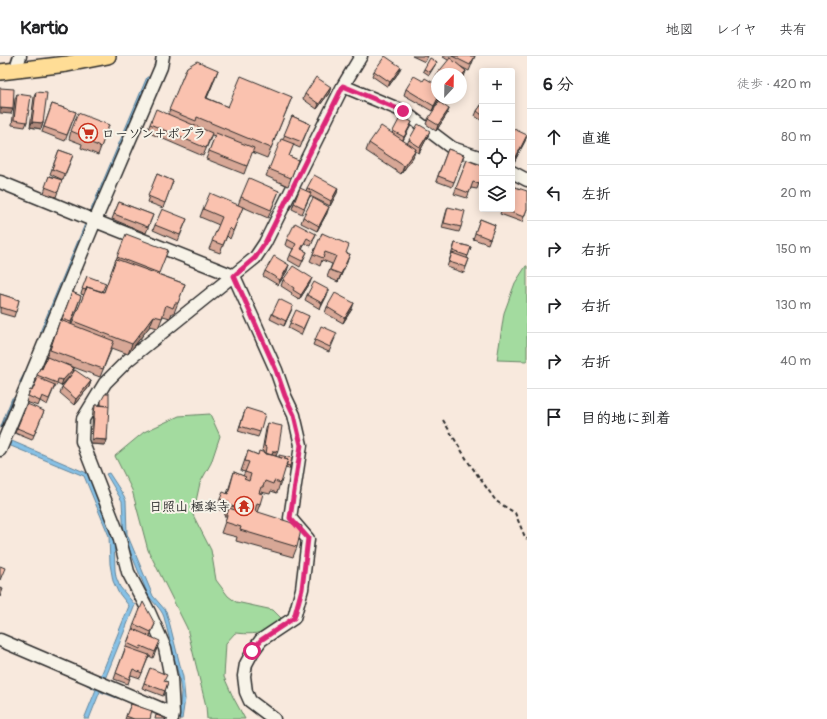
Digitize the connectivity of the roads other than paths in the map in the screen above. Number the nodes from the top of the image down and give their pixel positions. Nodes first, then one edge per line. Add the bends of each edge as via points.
1 (20, 56) edge
2 (108, 56) edge
3 (164, 56) edge
4 (361, 56) edge
5 (15, 71) junction
6 (0, 72) edge
7 (343, 86) junction
8 (479, 157) edge
9 (515, 174) edge
10 (527, 180) edge
11 (0, 182) edge
12 (95, 221) junction
13 (234, 276) junction
14 (3, 434) edge
15 (0, 450) edge
16 (0, 640) edge
17 (172, 716) edge
18 (274, 719) edge

1 - 5 street
2 - 5 main road
3 - 12 street
4 - 7 street
5 - 6 main road
7 - 8 street via 403,111 452,148
7 - 13 street via 265,243 255,258
9 - 10 street
11 - 12 street
12 - 13 street
12 - 14 street
13 - 17 street via 128,360 105,384 83,419 82,441 119,536 128,572 150,612 165,648
13 - 18 street via 294,415 301,445 290,518 308,538 302,589 294,618 261,640 252,651 244,676 250,701
14 - 15 street
16 - 17 street

